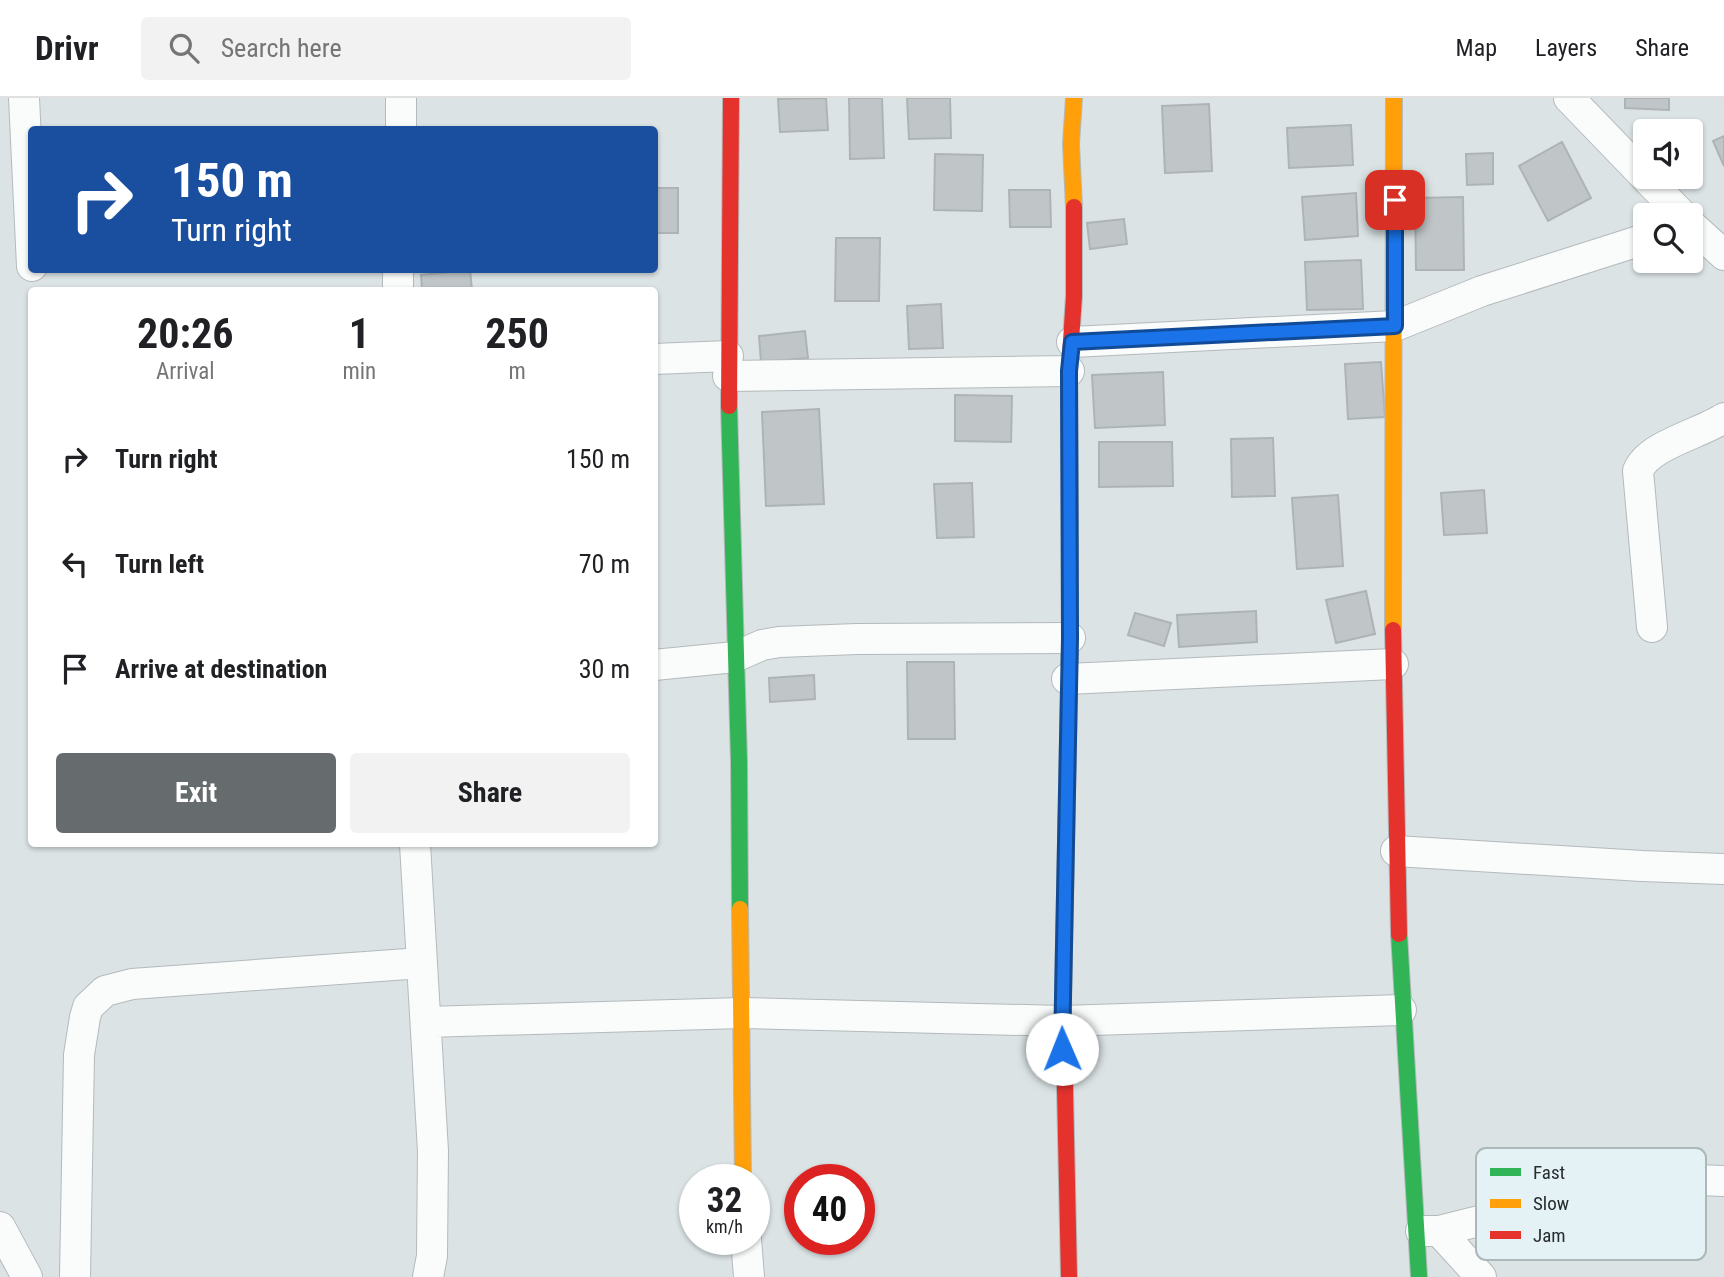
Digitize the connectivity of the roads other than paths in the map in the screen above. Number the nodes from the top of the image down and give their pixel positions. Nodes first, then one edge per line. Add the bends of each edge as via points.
1 (24, 98) edge
2 (401, 98) edge
3 (731, 98) edge
4 (1074, 98) edge
5 (1394, 98) edge
6 (1569, 98) edge
7 (401, 126) edge
8 (28, 183) edge
9 (1670, 203) edge
10 (1703, 236) edge
11 (1633, 244) edge
12 (1724, 255) edge
13 (1395, 326) junction
14 (1071, 357) junction
15 (658, 359) edge
16 (728, 366) junction
17 (1724, 418) edge
18 (1652, 627) dead end
19 (1070, 638) junction
20 (735, 657) junction
21 (1393, 664) junction
22 (658, 665) edge
23 (1067, 679) junction
24 (415, 847) edge
25 (1396, 851) junction
26 (1724, 869) edge
27 (421, 963) junction
28 (1401, 1010) junction
29 (742, 1013) junction
30 (1062, 1021) junction
31 (426, 1022) junction
32 (743, 1164) edge
33 (1706, 1180) edge
34 (1724, 1181) edge
35 (1476, 1220) edge
36 (0, 1227) edge
37 (1427, 1231) junction
38 (747, 1255) edge
39 (27, 1277) edge
40 (75, 1277) edge
41 (428, 1277) edge
42 (749, 1277) edge
43 (1069, 1277) edge
44 (1419, 1277) edge
45 (1481, 1277) edge

1 - 8 street
2 - 7 street
3 - 16 street
4 - 14 street
5 - 13 street
6 - 9 street
10 - 12 street
11 - 13 street via 1482,291
13 - 14 street
13 - 21 street
14 - 16 street
14 - 19 street
15 - 16 street
16 - 20 street
17 - 18 street via 1652,453 1637,471
19 - 20 street via 779,642
19 - 23 street
20 - 22 street
20 - 29 street
21 - 23 street
21 - 25 street
23 - 30 street
24 - 27 street
25 - 26 street
25 - 28 street
27 - 31 street
27 - 40 street via 132,984 105,991 94,1000 85,1017 79,1055
28 - 30 street
28 - 37 street
29 - 30 street
29 - 31 street
29 - 32 street
30 - 43 street
31 - 41 street via 433,1151
33 - 34 street
35 - 37 street
36 - 39 street
37 - 44 street
37 - 45 street
38 - 42 street

